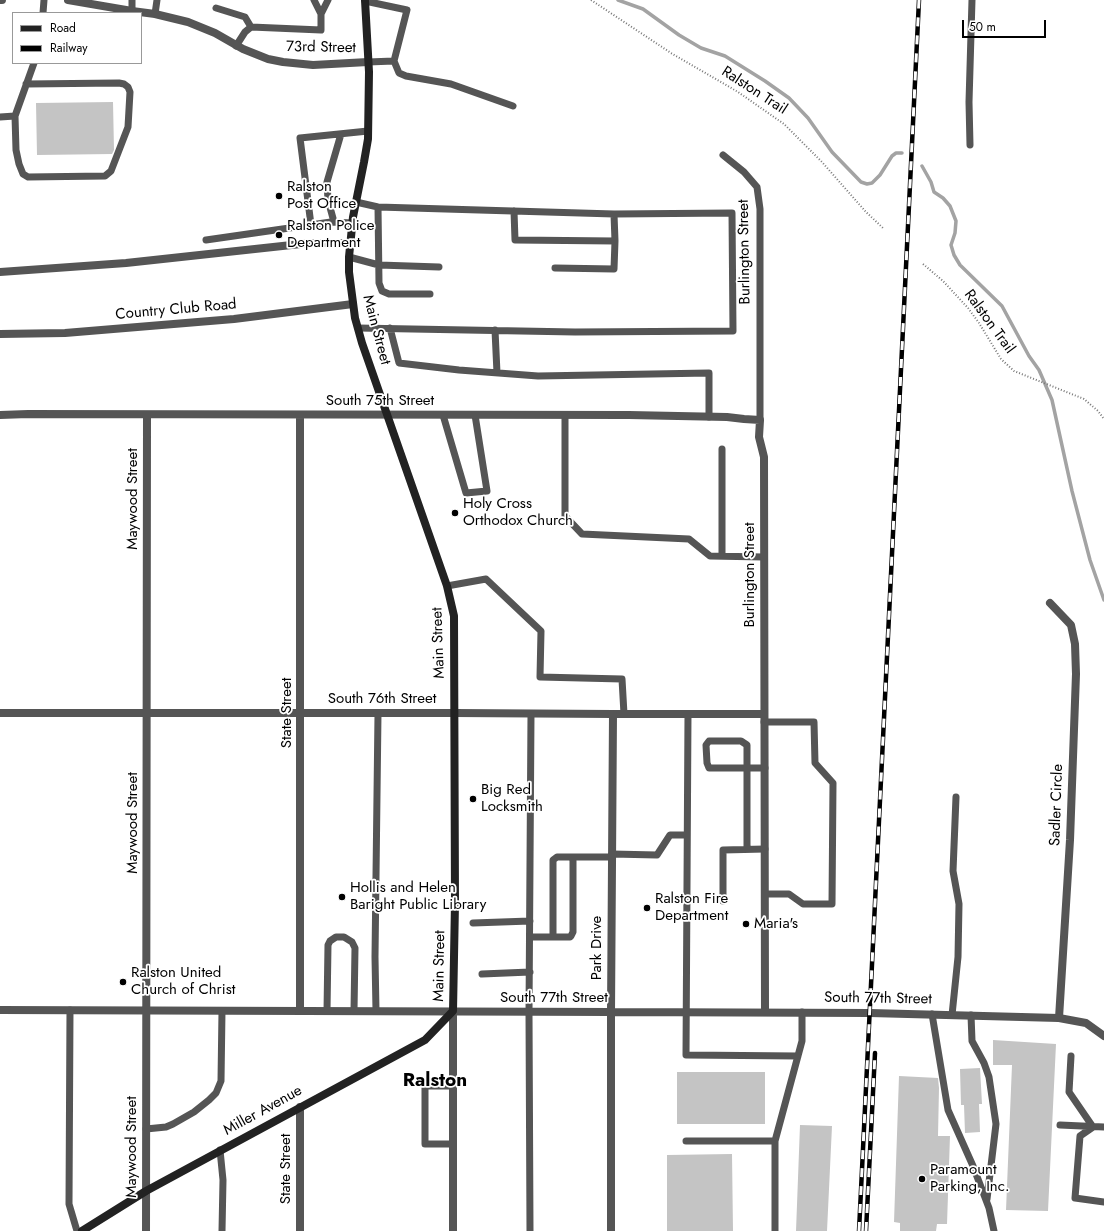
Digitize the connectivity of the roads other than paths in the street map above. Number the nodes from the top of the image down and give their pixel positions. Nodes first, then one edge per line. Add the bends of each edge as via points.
1 (44, 0) edge
2 (68, 0) edge
3 (132, 0) edge
4 (314, 0) edge
5 (328, 0) edge
6 (972, 0) edge
7 (79, 1) edge
8 (159, 1) edge
9 (365, 1) edge
10 (216, 8) dead end
11 (132, 11) junction
12 (43, 12) edge
13 (140, 12) edge
14 (142, 12) edge
15 (155, 14) junction
16 (321, 14) junction
17 (250, 27) junction
18 (236, 46) junction
19 (394, 61) junction
20 (368, 62) junction
21 (34, 64) edge
22 (26, 84) junction
23 (513, 106) dead end
24 (15, 116) junction
25 (0, 117) edge
26 (368, 131) junction
27 (341, 134) junction
28 (970, 145) dead end
29 (723, 155) dead end
30 (356, 202) junction
31 (378, 207) junction
32 (514, 211) junction
33 (614, 214) junction
34 (334, 222) junction
35 (352, 223) junction
36 (311, 225) junction
37 (206, 240) dead end
38 (615, 241) junction
39 (350, 243) junction
40 (349, 257) junction
41 (379, 265) junction
42 (439, 267) dead end
43 (555, 268) dead end
44 (0, 272) edge
45 (430, 294) dead end
46 (353, 304) junction
47 (358, 328) junction
48 (390, 328) junction
49 (495, 330) junction
50 (0, 334) edge
51 (497, 373) junction
52 (0, 415) edge
53 (147, 415) junction
54 (300, 415) junction
55 (388, 415) junction
56 (443, 415) junction
57 (475, 415) junction
58 (565, 415) junction
59 (709, 417) junction
60 (760, 420) junction
61 (722, 449) dead end
62 (722, 556) junction
63 (764, 557) junction
64 (447, 586) junction
65 (1050, 603) dead end
66 (0, 713) edge
67 (147, 713) junction
68 (455, 713) junction
69 (301, 714) junction
70 (378, 714) junction
71 (531, 714) junction
72 (612, 714) junction
73 (624, 714) junction
74 (688, 714) junction
75 (764, 718) junction
76 (747, 768) junction
77 (764, 768) junction
78 (956, 797) dead end
79 (687, 835) junction
80 (747, 849) junction
81 (764, 849) junction
82 (612, 856) junction
83 (572, 857) junction
84 (764, 894) junction
85 (723, 901) dead end
86 (530, 921) junction
87 (473, 923) dead end
88 (530, 937) junction
89 (553, 937) junction
90 (530, 972) junction
91 (482, 974) dead end
92 (0, 1010) edge
93 (70, 1010) junction
94 (146, 1011) junction
95 (222, 1011) junction
96 (300, 1011) junction
97 (327, 1011) junction
98 (354, 1011) junction
99 (376, 1011) junction
100 (453, 1011) junction
101 (529, 1012) junction
102 (611, 1012) junction
103 (686, 1012) junction
104 (765, 1012) junction
105 (802, 1012) junction
106 (932, 1014) junction
107 (952, 1014) junction
108 (971, 1015) junction
109 (1059, 1018) junction
110 (1104, 1035) edge
111 (798, 1056) junction
112 (1071, 1056) dead end
113 (453, 1086) junction
114 (300, 1107) junction
115 (1060, 1125) dead end
116 (1093, 1127) junction
117 (1104, 1127) edge
118 (146, 1129) junction
119 (686, 1142) dead end
120 (775, 1142) junction
121 (453, 1144) junction
122 (220, 1150) junction
123 (146, 1191) junction
124 (987, 1202) junction
125 (1104, 1202) edge
126 (77, 1231) edge
127 (82, 1231) edge
128 (146, 1231) edge
129 (222, 1231) edge
130 (300, 1231) edge
131 (453, 1231) edge
132 (530, 1231) edge
133 (611, 1231) edge
134 (775, 1231) edge
135 (994, 1231) edge

1 - 12 lane
2 - 7 street, 73rd Street
3 - 11 lane
4 - 16 lane
5 - 16 lane
6 - 28 lane
7 - 11 street, 73rd Street
8 - 15 lane
9 - 19 lane via 407,10
9 - 20 main road, Main Street
10 - 17 lane via 245,17
11 - 13 street, 73rd Street
14 - 15 street, 73rd Street
15 - 18 street, 73rd Street via 202,26
16 - 17 lane via 321,30
17 - 18 lane
18 - 20 street, 73rd Street via 268,59 295,64
19 - 20 lane
19 - 23 lane via 399,73 406,76 451,84
20 - 26 main road, Main Street
21 - 22 lane
22 - 24 lane
22 - 24 lane via 119,83 128,87 128,127 112,171 105,176 28,177 23,174 18,164
24 - 25 lane
26 - 27 lane
26 - 30 main road, Main Street
27 - 34 lane via 327,182 328,200
27 - 36 lane via 300,138
29 - 60 lane, Burlington Street via 744,172 757,187 760,209
30 - 31 lane
30 - 35 main road, Main Street
31 - 32 lane
31 - 41 lane
32 - 33 lane
32 - 38 lane via 515,240
33 - 38 lane
33 - 49 lane via 732,213 733,331
34 - 35 lane
34 - 36 lane
35 - 39 main road, Main Street
36 - 37 lane
38 - 43 lane via 614,269
39 - 40 main road, Main Street
39 - 44 street via 310,243 126,263
40 - 41 lane
40 - 46 main road, Main Street
41 - 42 lane
41 - 45 lane via 382,292
46 - 47 main road, Main Street
46 - 50 street, Country Club Road via 234,319 65,333
47 - 48 lane
47 - 55 main road, Main Street
48 - 49 lane
48 - 51 lane via 399,363
49 - 51 lane
51 - 59 lane via 538,376 709,373
52 - 53 street, South 75th Street
53 - 54 street, South 75th Street
53 - 67 street, Maywood Street
54 - 55 street, South 75th Street
54 - 69 street, State Street
55 - 56 street, South 75th Street
55 - 64 main road, Main Street
56 - 57 street, South 75th Street
56 - 57 lane via 466,493 487,492
57 - 58 street, South 75th Street
58 - 59 street, South 75th Street
58 - 62 lane via 565,516 582,534 689,539 710,556
59 - 60 street, South 75th Street
60 - 63 street, Burlington Street via 759,437 764,456
61 - 62 lane
62 - 63 lane
63 - 75 street, Burlington Street
64 - 68 main road, Main Street via 455,628
64 - 73 lane via 486,579 541,631 540,677 622,679
65 - 109 street, Sadler Circle via 1071,625 1075,644 1076,674 1070,840
66 - 67 street, South 76th Street
67 - 69 street, South 76th Street
67 - 94 street, Maywood Street
68 - 70 street, South 76th Street
68 - 71 street, South 76th Street
68 - 100 main road, Main Street
69 - 70 street, South 76th Street
69 - 96 street, State Street
70 - 99 lane
71 - 72 street, South 76th Street
71 - 86 lane
72 - 73 street, South 76th Street
72 - 82 street, Park Drive
73 - 74 street, South 76th Street
74 - 75 street, South 76th Street
74 - 79 lane
75 - 77 street, Burlington Street
75 - 84 lane via 814,722 815,763 834,783 832,904 803,904 789,894
76 - 76 lane via 709,768 706,744 709,741 741,741 747,745
76 - 77 lane
76 - 80 lane
77 - 81 street, Burlington Street
78 - 107 lane via 953,871 959,904 958,957
79 - 82 lane via 670,835 657,855
79 - 103 lane
80 - 81 lane
80 - 85 lane via 723,850
81 - 84 street, Burlington Street
82 - 83 lane
82 - 102 street, Park Drive
83 - 89 lane via 557,857 553,860
83 - 89 lane via 573,932 570,937
84 - 104 street, Burlington Street
86 - 87 lane
86 - 88 lane
88 - 89 lane
88 - 90 lane
90 - 91 lane
90 - 101 lane
92 - 93 street, South 77th Street
93 - 94 street, South 77th Street
93 - 126 lane via 70,1204
94 - 95 street, South 77th Street
94 - 118 street, Maywood Street
95 - 96 street, South 77th Street
95 - 118 lane via 221,1082 216,1093 194,1112 173,1124
96 - 97 street, South 77th Street
97 - 98 street, South 77th Street
97 - 98 lane via 328,945 330,940 336,937 344,937 352,942 355,948
98 - 99 street, South 77th Street
99 - 100 street, South 77th Street
100 - 101 street, South 77th Street
100 - 113 street, Main Street
100 - 114 main road, Miller Avenue via 425,1040
101 - 102 street, South 77th Street
101 - 132 lane
102 - 103 street, South 77th Street
102 - 133 street, Park Drive
103 - 104 street, South 77th Street
103 - 111 lane via 686,1055
104 - 105 street, South 77th Street
105 - 106 street, South 77th Street
105 - 111 lane via 802,1041
106 - 107 street, South 77th Street
106 - 124 lane via 948,1110
107 - 108 street, South 77th Street
108 - 109 street, South 77th Street
108 - 124 lane via 972,1041 989,1077 996,1124
109 - 110 street, South 77th Street via 1086,1023
111 - 120 lane
112 - 116 lane via 1069,1092
113 - 121 street, Main Street
113 - 121 lane via 425,1086 425,1144
114 - 122 main road, Miller Avenue
114 - 130 street, State Street
115 - 116 lane
116 - 117 lane
116 - 125 lane via 1080,1136 1075,1198
118 - 123 street, Maywood Street
119 - 120 lane
120 - 134 lane
121 - 131 street, Main Street
122 - 123 main road, Miller Avenue
122 - 129 lane via 223,1180
123 - 127 main road, Miller Avenue
123 - 128 street, Maywood Street
124 - 135 lane

